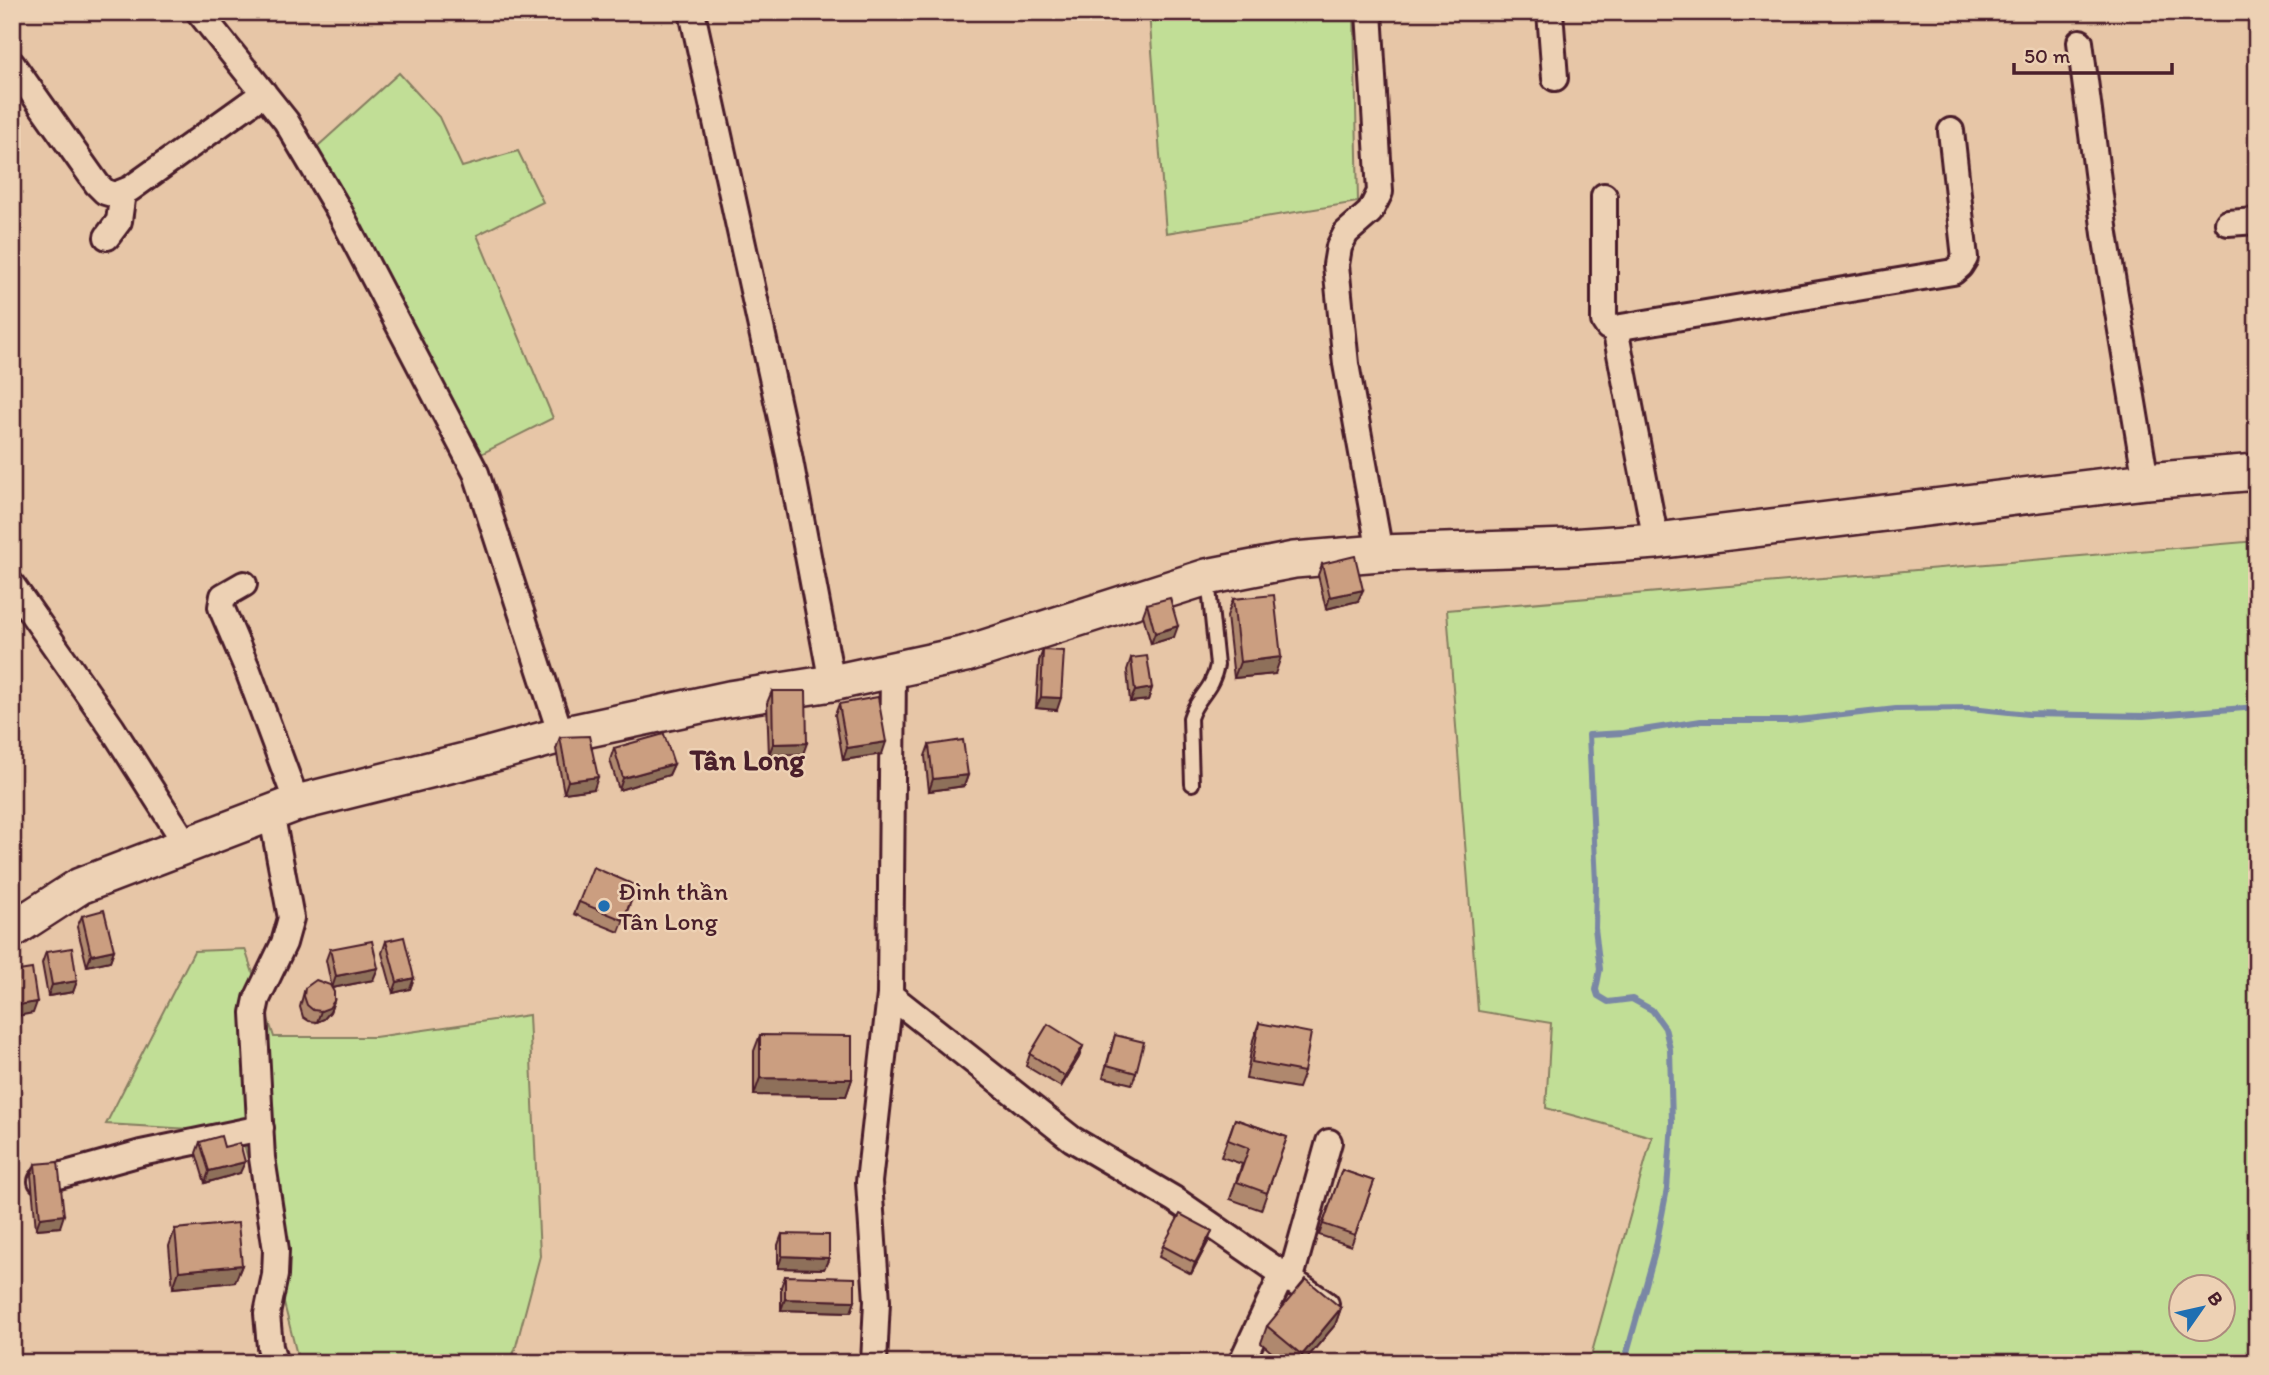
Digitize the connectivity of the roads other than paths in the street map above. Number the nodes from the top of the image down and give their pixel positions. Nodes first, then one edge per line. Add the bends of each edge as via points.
1 (199, 12) edge
2 (692, 12) edge
3 (1369, 12) edge
4 (1550, 12) edge
5 (2080, 43) dead end
6 (12, 64) edge
7 (1555, 78) dead end
8 (264, 93) junction
9 (1951, 131) dead end
10 (123, 192) junction
11 (1604, 196) dead end
12 (2257, 220) edge
13 (2228, 223) dead end
14 (107, 237) dead end
15 (1615, 328) junction
16 (2257, 472) edge
17 (2146, 481) junction
18 (1656, 541) junction
19 (1380, 553) junction
20 (1208, 577) junction
21 (244, 584) dead end
22 (12, 585) edge
23 (893, 670) junction
24 (832, 683) junction
25 (561, 735) junction
26 (1192, 784) dead end
27 (284, 808) junction
28 (186, 844) junction
29 (12, 930) edge
30 (890, 995) junction
31 (261, 1128) junction
32 (1329, 1142) dead end
33 (41, 1181) edge
34 (1286, 1278) junction
35 (1335, 1309) edge
36 (275, 1363) edge
37 (874, 1363) edge
38 (1241, 1363) edge

1 - 8 street
2 - 24 street via 789,454
3 - 19 street via 1380,192 1370,212 1346,233 1336,265 1346,364
4 - 7 street
5 - 17 street via 2105,234
6 - 10 street via 97,184 115,195
8 - 10 street
8 - 25 street via 338,209 476,472
9 - 15 street via 1965,258 1953,272
10 - 14 street via 119,221
11 - 15 street via 1604,321
12 - 13 street
15 - 18 street
16 - 17 street
17 - 18 street
18 - 19 street
19 - 20 street via 1294,560
20 - 23 street via 966,654
20 - 26 lane via 1217,665 1190,718
21 - 27 street via 223,596 221,607 247,668
22 - 28 street
23 - 24 street
23 - 30 street
24 - 25 street via 729,699
25 - 27 street
27 - 28 street
27 - 31 street via 291,918 254,1013
28 - 29 street via 80,886
30 - 34 street via 1072,1139 1174,1199
30 - 37 street via 869,1182 877,1301
31 - 33 street via 141,1153
31 - 36 street via 276,1250 267,1314
32 - 34 street
34 - 35 street
34 - 38 street

